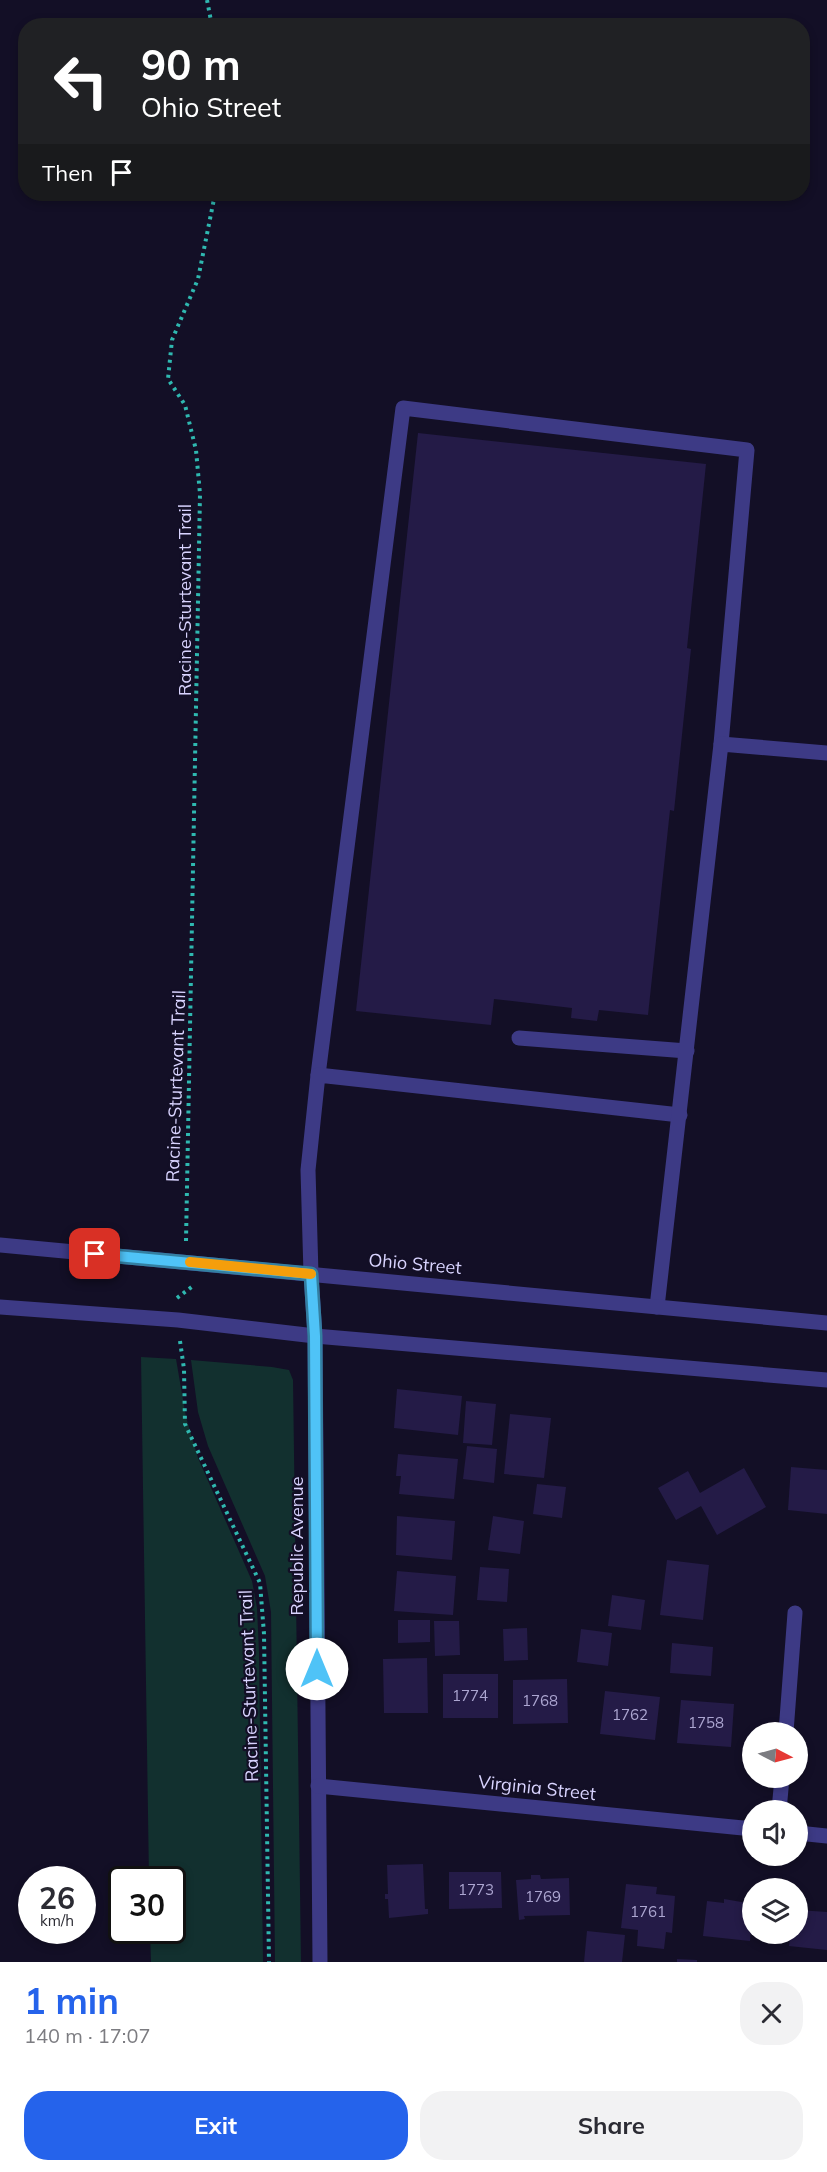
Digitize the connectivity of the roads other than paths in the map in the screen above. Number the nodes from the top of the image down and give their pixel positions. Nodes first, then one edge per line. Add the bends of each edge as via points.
1 (721, 744) junction
2 (827, 753) edge
3 (519, 1038) dead end
4 (687, 1051) junction
5 (318, 1075) junction
6 (680, 1116) junction
7 (0, 1245) edge
8 (311, 1274) junction
9 (0, 1307) edge
10 (657, 1307) junction
11 (827, 1323) edge
12 (315, 1336) junction
13 (827, 1380) edge
14 (795, 1613) dead end
15 (787, 1722) edge
16 (318, 1786) junction
17 (742, 1828) edge
18 (808, 1834) edge
19 (827, 1836) edge
20 (320, 1962) edge

1 - 2 street
1 - 4 street
1 - 5 street, Republic Avenue via 747,450 403,408
3 - 4 street
4 - 6 street
5 - 6 street
5 - 8 street, Republic Avenue via 308,1170
6 - 10 street
7 - 8 street, Ohio Street
8 - 10 street, Ohio Street
8 - 12 street, Republic Avenue
9 - 12 street via 178,1320
10 - 11 street, Ohio Street
12 - 13 street
12 - 16 street, Republic Avenue
14 - 15 street
16 - 17 street, Virginia Street
16 - 20 street, Republic Avenue
18 - 19 street

